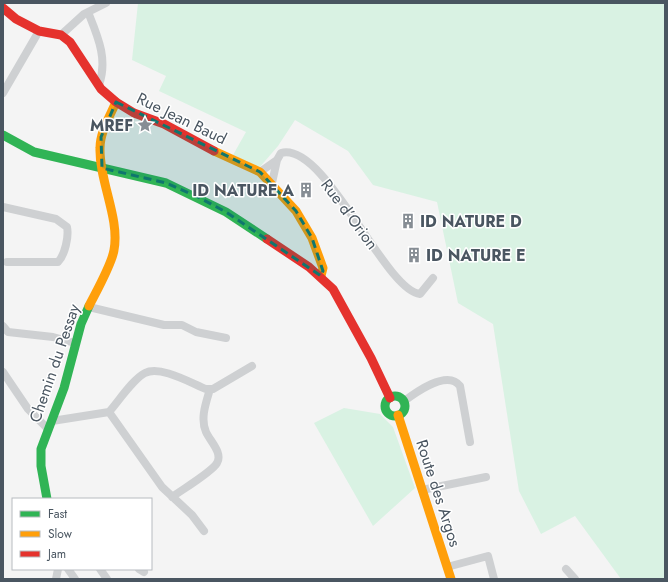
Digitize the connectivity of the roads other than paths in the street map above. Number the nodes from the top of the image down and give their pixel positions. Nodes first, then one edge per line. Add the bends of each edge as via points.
1 (106, 3) edge
2 (3, 8) edge
3 (88, 12) junction
4 (39, 31) junction
5 (61, 35) junction
6 (98, 85) junction
7 (3, 93) edge
8 (116, 102) junction
9 (3, 135) edge
10 (277, 160) junction
11 (102, 168) junction
12 (260, 172) junction
13 (272, 183) junction
14 (3, 207) edge
15 (7, 262) dead end
16 (321, 276) junction
17 (433, 278) dead end
18 (89, 307) junction
19 (3, 326) edge
20 (226, 338) dead end
21 (75, 343) junction
22 (252, 366) dead end
23 (4, 375) edge
24 (210, 389) junction
25 (390, 398) junction
26 (403, 402) junction
27 (109, 412) junction
28 (398, 415) junction
29 (50, 425) junction
30 (470, 442) dead end
31 (486, 477) dead end
32 (422, 490) junction
33 (172, 497) junction
34 (47, 498) edge
35 (204, 531) dead end
36 (447, 567) junction
37 (566, 569) dead end
38 (69, 570) edge
39 (101, 570) edge
40 (75, 579) edge
41 (107, 579) edge
42 (451, 579) edge
43 (494, 579) edge
44 (575, 579) edge

1 - 3 street
2 - 4 street via 16,19
3 - 5 street
3 - 6 street via 100,41 103,58 103,71
4 - 5 street
4 - 7 street
5 - 6 street, Rue Jean Baud via 70,42
6 - 8 street, Rue Jean Baud
8 - 11 street, Chemin du Pessay via 101,137
8 - 12 street, Rue Jean Baud via 134,113 164,124 202,146
9 - 11 street via 34,152
10 - 12 street
10 - 13 street
10 - 17 street, Rue d’Orion via 282,153 292,152 307,161 352,213 407,289 420,294
11 - 16 street via 166,183 196,196 226,212
11 - 18 street, Chemin du Pessay via 116,242 111,262
12 - 13 street, Rue Jean Baud
13 - 16 street, Rue Jean Baud via 296,211 312,238 323,268
14 - 15 street via 56,219 67,227 68,233 62,259 58,262
16 - 25 street via 333,289 372,358
18 - 20 street via 164,325 182,325 196,332
18 - 21 street, Chemin du Pessay
19 - 21 street via 8,332 53,336
21 - 29 street, Chemin du Pessay via 64,388
22 - 24 street via 219,387
23 - 29 street via 28,408
24 - 27 street via 152,370 140,376
24 - 33 street via 204,410 204,422 218,454 218,461
25 - 26 street via 400,398
25 - 28 street via 385,403 386,410 390,415
26 - 28 street via 404,409
26 - 30 street via 416,392 439,381 450,380 458,383
27 - 29 street
27 - 33 street via 162,487
28 - 32 street, Route des Argos
29 - 34 street, Chemin du Pessay via 41,449 41,466
31 - 32 street
32 - 36 street, Route des Argos
33 - 35 street via 192,515
36 - 42 street, Route des Argos
36 - 43 street via 488,556
37 - 44 street
38 - 40 street
39 - 41 street

